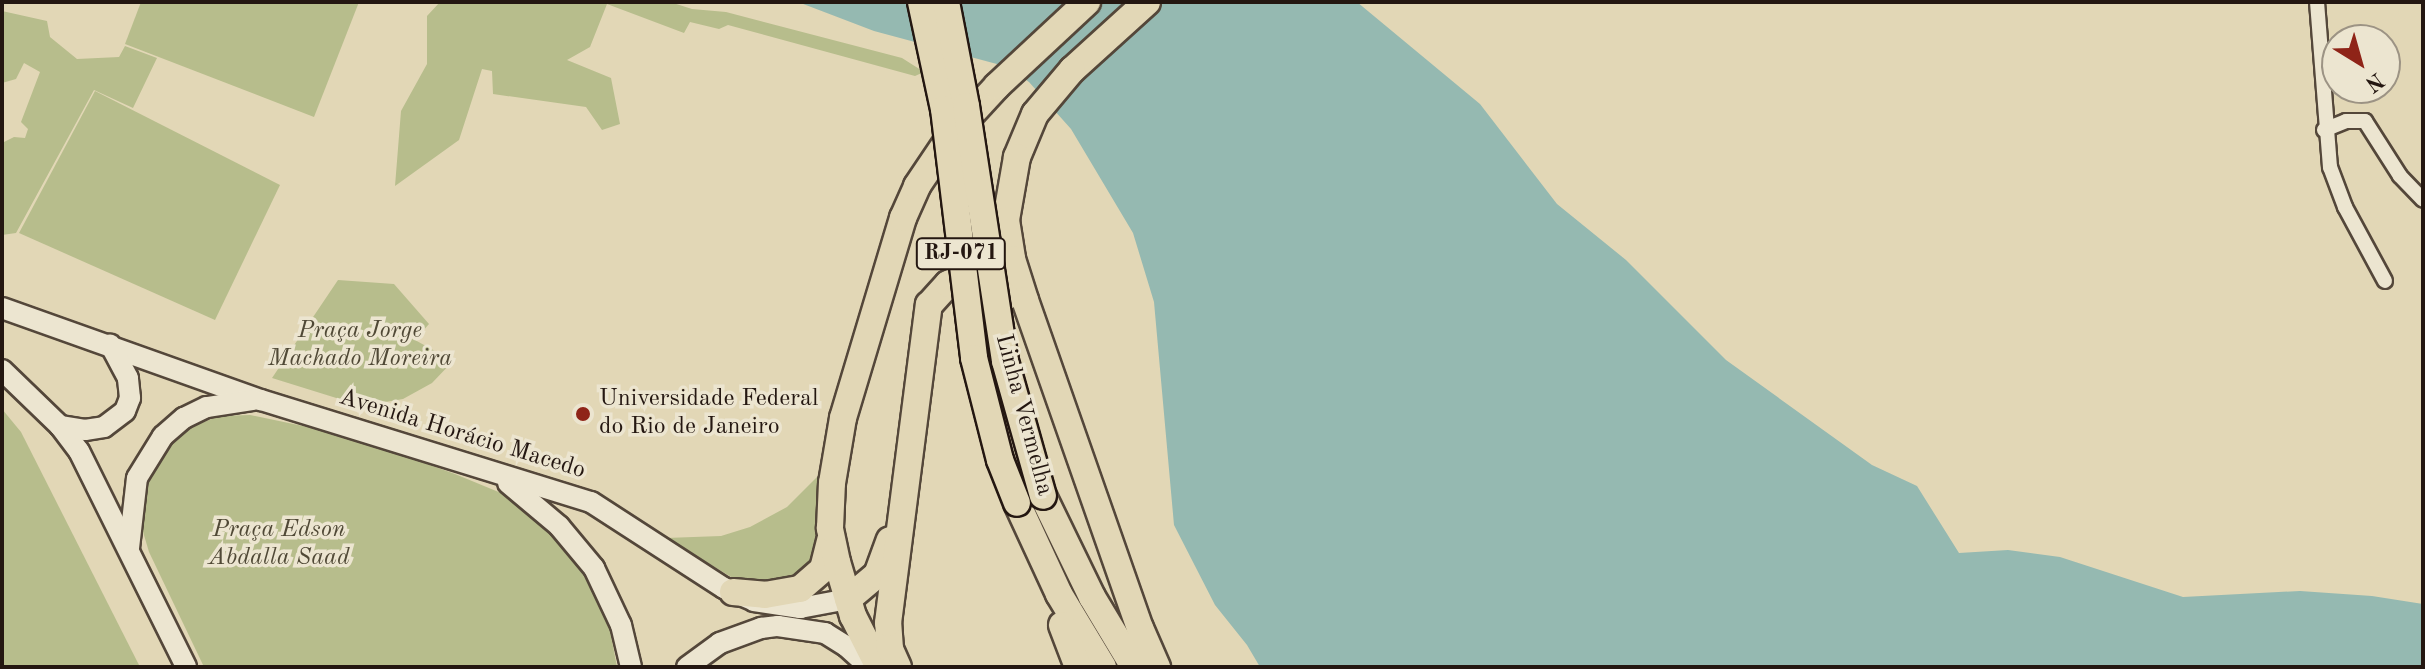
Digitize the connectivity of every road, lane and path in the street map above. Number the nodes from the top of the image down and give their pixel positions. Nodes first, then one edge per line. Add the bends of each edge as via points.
1 (921, 2) edge
2 (946, 2) edge
3 (1087, 2) edge
4 (1147, 2) edge
5 (2317, 2) edge
6 (2324, 130) junction
7 (2423, 200) edge
8 (2385, 281) dead end
9 (2, 308) edge
10 (110, 344) junction
11 (2, 370) edge
12 (261, 400) junction
13 (60, 426) junction
14 (1070, 434) junction
15 (907, 462) junction
16 (499, 475) junction
17 (830, 528) junction
18 (129, 551) junction
19 (1038, 553) junction
20 (733, 592) junction
21 (848, 599) junction
22 (186, 667) edge
23 (631, 667) edge
24 (687, 667) edge
25 (869, 667) edge
26 (879, 667) edge
27 (898, 667) edge
28 (1078, 667) edge
29 (1103, 667) edge
30 (1134, 667) edge
31 (1157, 667) edge

1 - 19 highway, Linha Vermelha / RJ-071, bridge via 944,109 974,358 1000,460
2 - 30 highway, Linha Vermelha / RJ-071, bridge via 1005,361 1043,496 1092,597
3 - 17 highway via 997,86 933,160 903,218 841,428
4 - 14 highway via 1072,70 1035,114 1009,188 1006,220 1012,259
5 - 6 street
6 - 7 street via 2346,121 2365,121 2400,176
6 - 8 street via 2335,184
9 - 10 street, Avenida Horácio Macedo
10 - 12 street, Avenida Horácio Macedo
10 - 13 street via 128,378 125,411 104,427
11 - 13 street
12 - 16 street, Avenida Horácio Macedo
12 - 18 street via 207,407 163,436 137,478
13 - 18 street via 87,466
14 - 15 highway via 1004,292 986,277 967,275 948,284 929,305
14 - 31 highway, Linha Vermelha
15 - 21 highway via 881,569 871,584
15 - 27 highway via 888,623
16 - 20 street, Avenida Horácio Macedo via 591,502
16 - 23 street via 559,526 594,568 621,625
17 - 20 highway via 827,562 810,582 777,595
17 - 21 highway
18 - 22 street
19 - 28 highway
19 - 29 highway, Linha Vermelha / RJ-071
20 - 21 street, Avenida Horácio Macedo via 783,608
21 - 26 highway
24 - 25 street via 720,643 778,626 825,633

